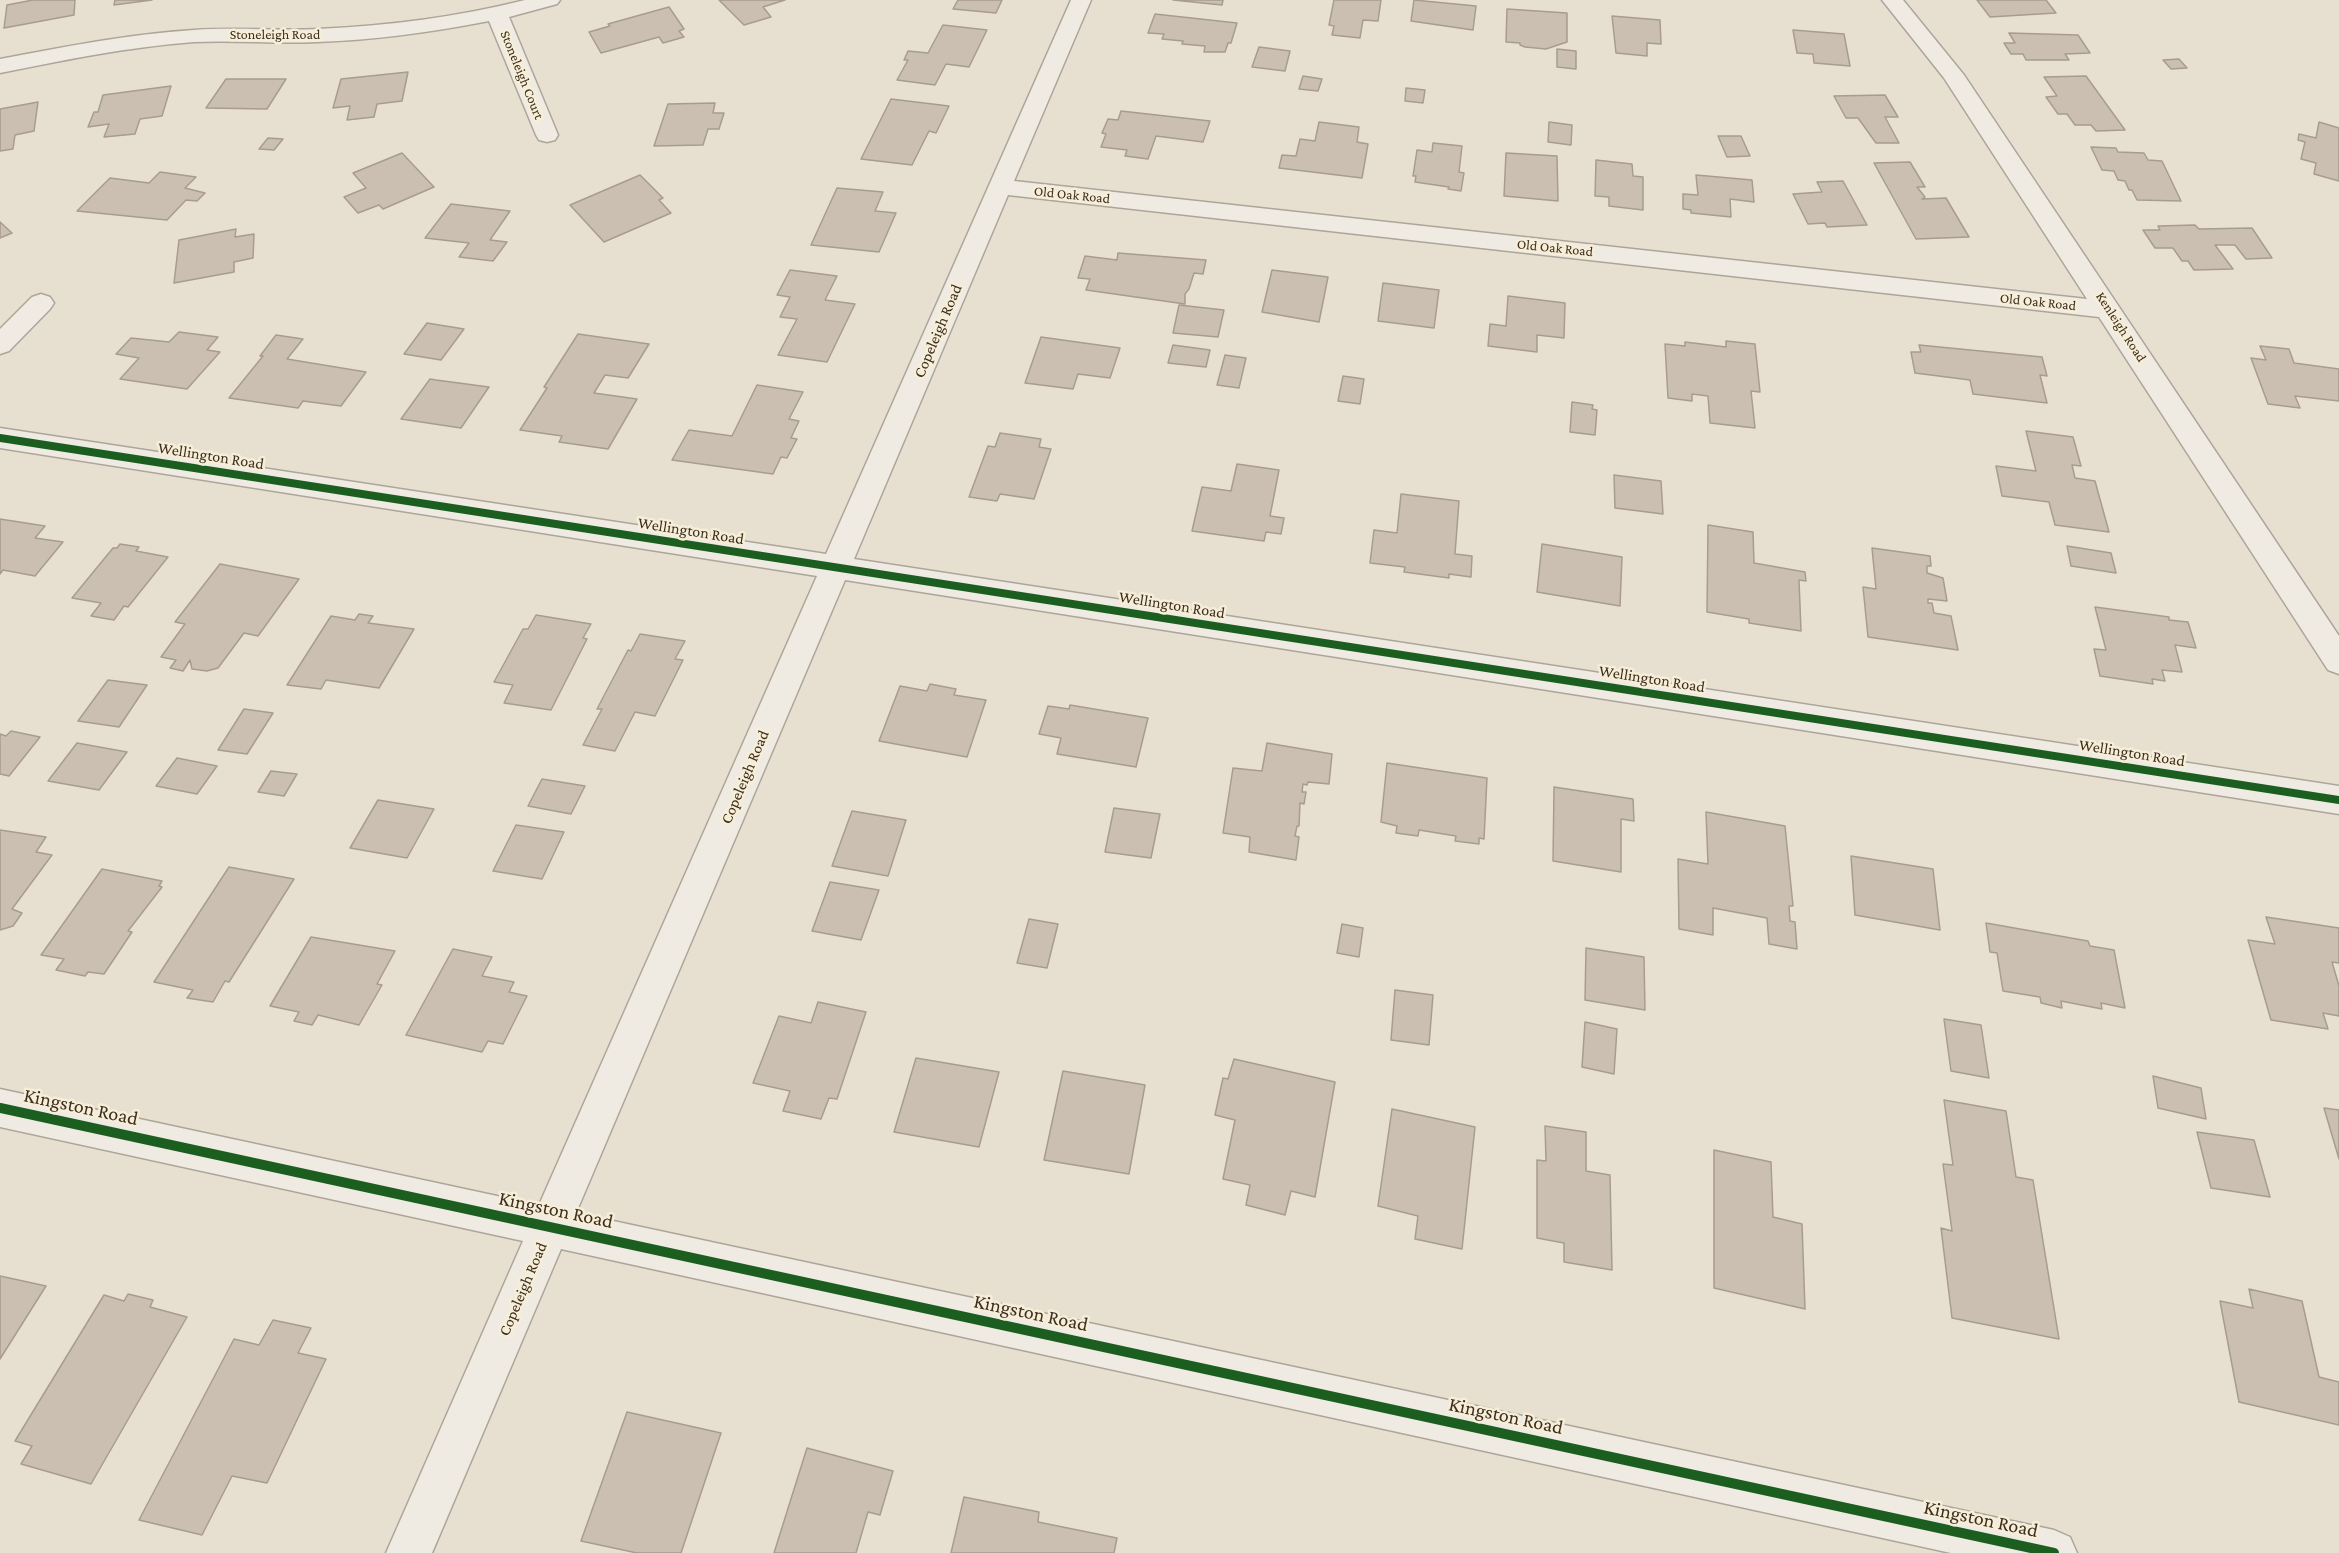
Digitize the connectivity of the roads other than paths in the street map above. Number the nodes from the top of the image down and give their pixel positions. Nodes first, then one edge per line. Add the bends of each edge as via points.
1 (550, 0) edge
2 (1081, 0) edge
3 (1892, 0) edge
4 (497, 14) junction
5 (0, 66) edge
6 (547, 135) dead end
7 (1000, 187) junction
8 (41, 303) dead end
9 (2110, 310) junction
10 (0, 345) edge
11 (0, 438) edge
12 (835, 569) junction
13 (2339, 661) edge
14 (2339, 800) edge
15 (0, 1108) edge
16 (550, 1227) junction
17 (409, 1553) edge
18 (2054, 1553) edge

1 - 4 street, Stoneleigh Road
2 - 7 street, Copeleigh Road
3 - 9 street, Kenleigh Road via 1953,75
4 - 5 street, Stoneleigh Road via 360,33 155,39
4 - 6 street, Stoneleigh Court
7 - 9 street, Old Oak Road
7 - 12 street, Copeleigh Road
8 - 10 street
9 - 13 street, Kenleigh Road
11 - 12 street, Wellington Road
12 - 14 street, Wellington Road
12 - 16 street, Copeleigh Road
15 - 16 street, Kingston Road
16 - 17 street, Copeleigh Road
16 - 18 street, Kingston Road

